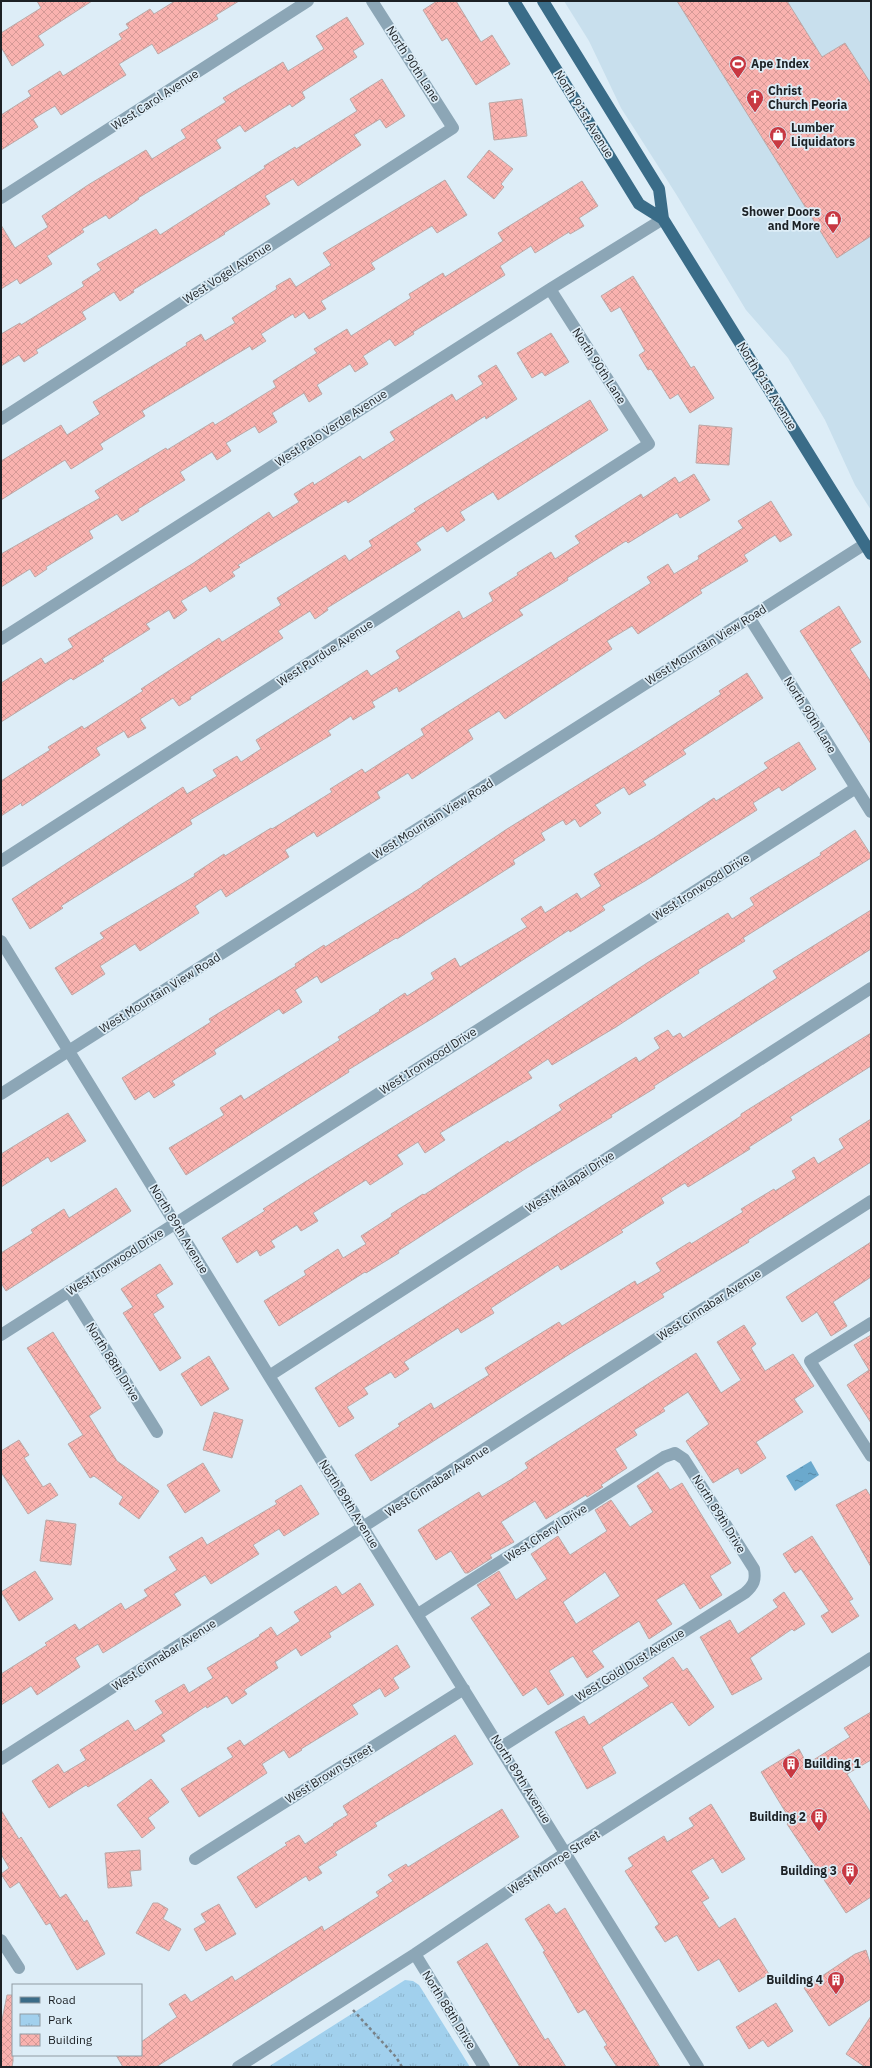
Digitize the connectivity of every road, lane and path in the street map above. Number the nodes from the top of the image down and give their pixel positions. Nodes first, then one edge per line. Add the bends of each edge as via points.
1 (308, 1) edge
2 (372, 1) edge
3 (514, 1) edge
4 (543, 1) edge
5 (453, 128) joint
6 (1, 198) edge
7 (663, 219) junction
8 (550, 289) junction
9 (1, 419) edge
10 (649, 444) joint
11 (868, 549) edge
12 (749, 617) junction
13 (1, 639) edge
14 (856, 788) junction
15 (871, 812) edge
16 (1, 861) edge
17 (1, 941) edge
18 (871, 988) edge
19 (69, 1050) junction
20 (1, 1094) edge
21 (871, 1201) edge
22 (175, 1223) junction
23 (69, 1291) junction
24 (871, 1323) edge
25 (1, 1335) edge
26 (269, 1376) junction
27 (158, 1432) dead end
28 (675, 1453) joint
29 (871, 1456) edge
30 (364, 1528) junction
31 (755, 1579) joint
32 (418, 1614) junction
33 (871, 1658) edge
34 (464, 1689) junction
35 (501, 1747) junction
36 (1, 1759) edge
37 (567, 1852) junction
38 (195, 1860) dead end
39 (1, 1940) edge
40 (415, 1954) junction
41 (19, 1968) dead end
42 (345, 1999) junction
43 (238, 2067) edge
44 (402, 2067) edge
45 (484, 2067) edge
46 (698, 2067) edge

1 - 6 street, West Carol Avenue
2 - 5 street, North 90th Lane
3 - 7 main road, North 91st Avenue via 639,204
4 - 7 main road, North 91st Avenue via 660,189
5 - 9 street, West Vogel Avenue
7 - 8 street, West Palo Verde Avenue
7 - 11 main road, North 91st Avenue
8 - 10 street, North 90th Lane
8 - 13 street, West Palo Verde Avenue
10 - 16 street, West Purdue Avenue
11 - 12 street, West Mountain View Road
12 - 14 street, North 90th Lane
12 - 19 street, West Mountain View Road
14 - 15 street, North 90th Lane
14 - 22 street, West Ironwood Drive
17 - 19 street, North 89th Avenue
18 - 26 street, West Malapai Drive
19 - 20 street, West Mountain View Road
19 - 22 street, North 89th Avenue
21 - 30 street, West Cinnabar Avenue
22 - 23 street, West Ironwood Drive
22 - 26 street, North 89th Avenue
23 - 25 street, West Ironwood Drive
23 - 27 street, North 88th Drive
24 - 29 street via 810,1361
26 - 30 street, North 89th Avenue
28 - 31 street, North 89th Drive via 684,1459 754,1569
28 - 32 street, West Cheryl Drive via 664,1457
30 - 32 street, North 89th Avenue
30 - 36 street, West Cinnabar Avenue
31 - 35 street, West Gold Dust Avenue via 745,1593
32 - 34 street, North 89th Avenue
33 - 37 street, West Monroe Street
34 - 35 street, North 89th Avenue
34 - 38 street, West Brown Street
35 - 37 street, North 89th Avenue
37 - 40 street, West Monroe Street
37 - 46 street, North 89th Avenue
39 - 41 street
40 - 42 street, West Monroe Street
40 - 45 street, North 88th Drive
42 - 43 street, West Monroe Street
42 - 44 path

